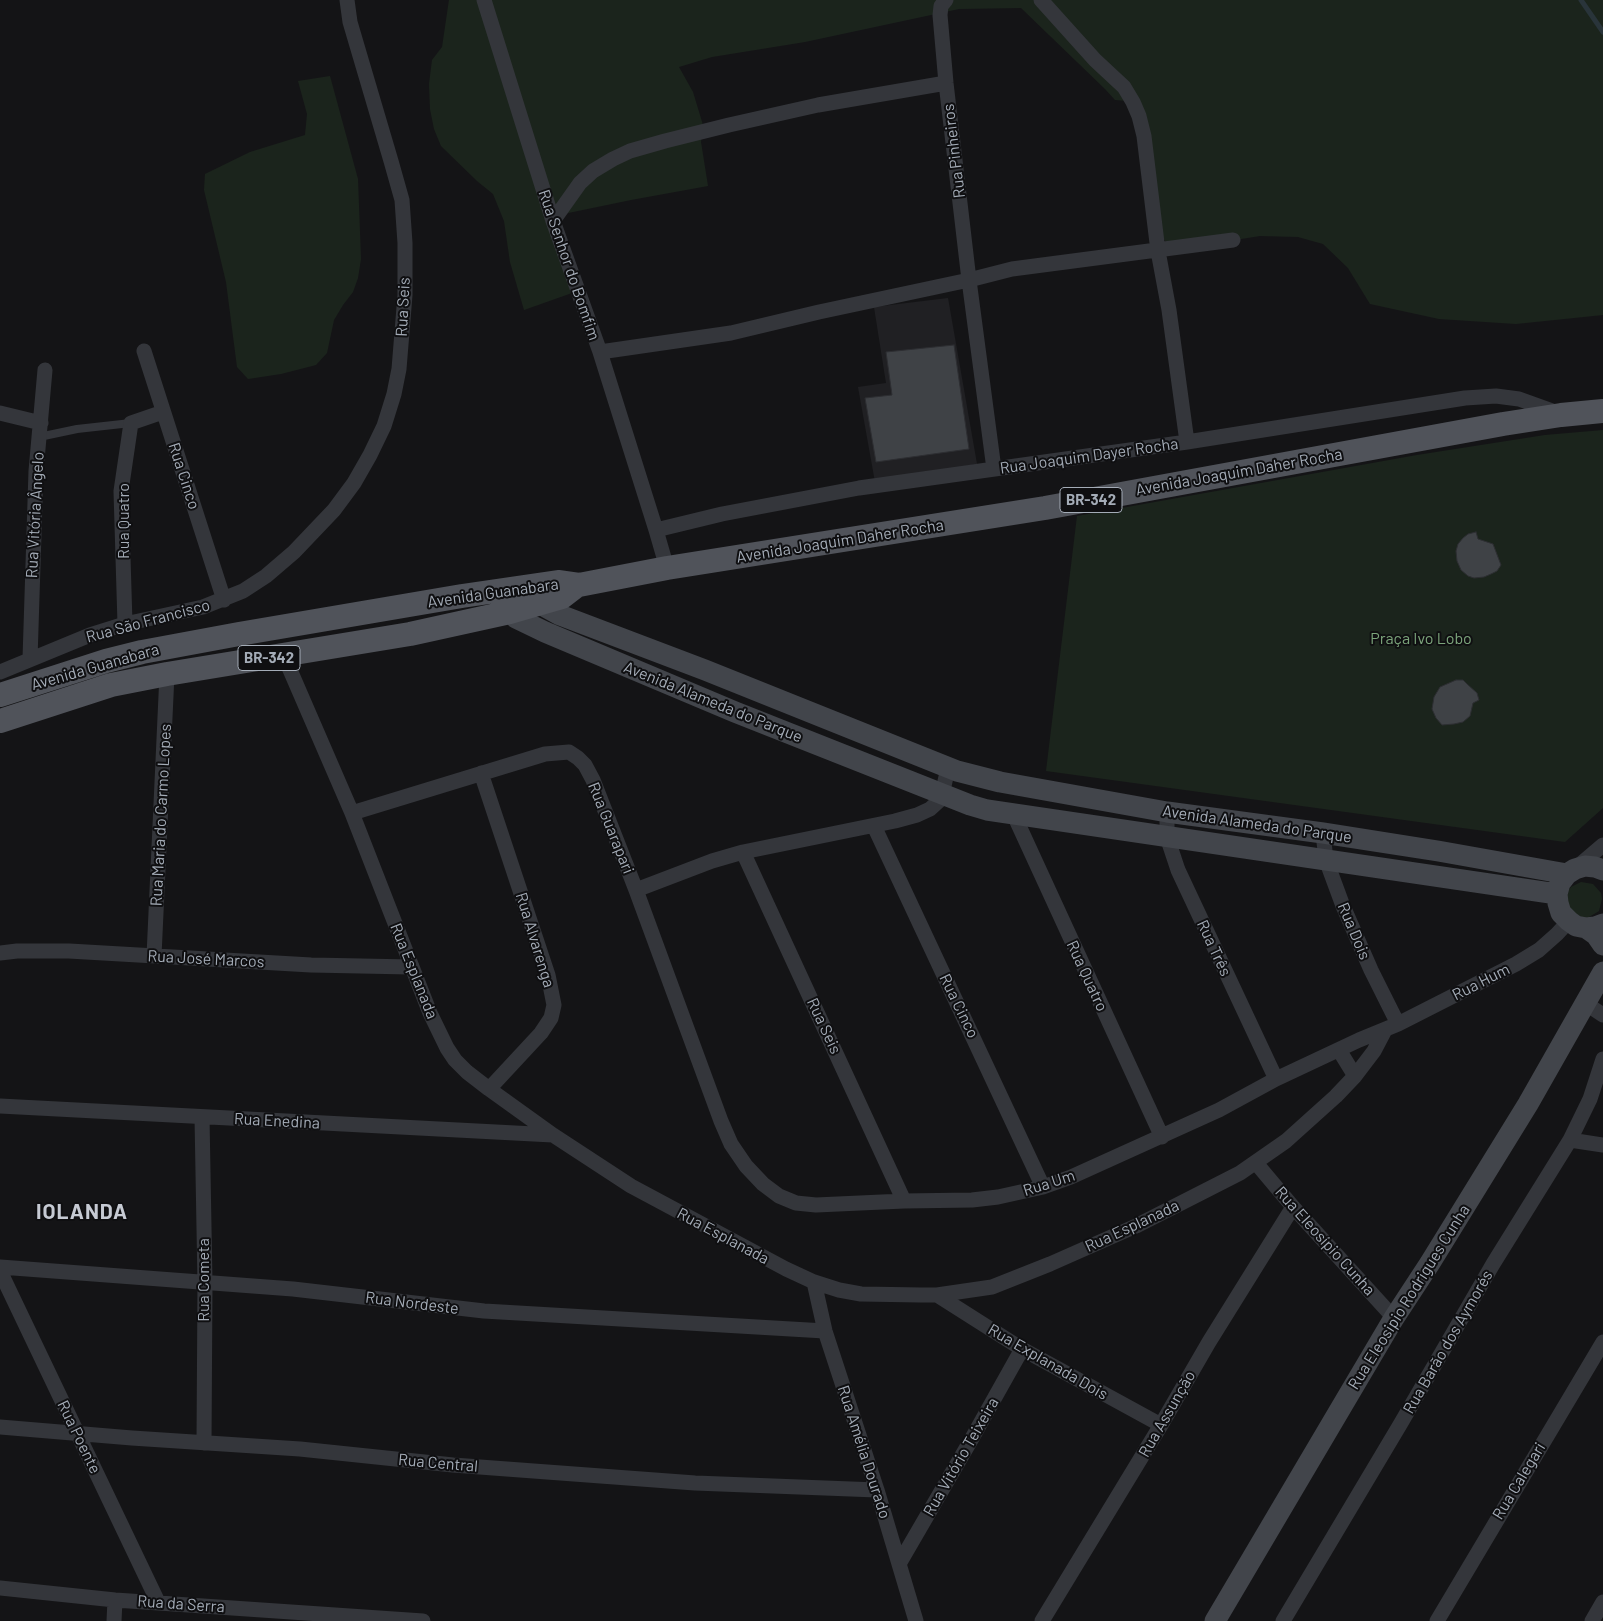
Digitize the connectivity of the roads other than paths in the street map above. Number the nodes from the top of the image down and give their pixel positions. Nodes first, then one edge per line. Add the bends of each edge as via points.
1 (347, 0) edge
2 (484, 0) edge
3 (946, 0) edge
4 (1041, 0) edge
5 (946, 83) junction
6 (552, 221) junction
7 (1233, 240) dead end
8 (1158, 251) junction
9 (968, 280) junction
10 (144, 351) dead end
11 (600, 352) junction
12 (45, 370) dead end
13 (1603, 411) edge
14 (163, 412) junction
15 (0, 413) edge
16 (1562, 415) junction
17 (131, 423) junction
18 (40, 430) junction
19 (1186, 442) junction
20 (994, 469) junction
21 (656, 530) junction
22 (667, 568) junction
23 (266, 576) joint
24 (579, 585) joint
25 (498, 592) junction
26 (536, 595) junction
27 (224, 600) junction
28 (510, 612) junction
29 (125, 624) junction
30 (284, 656) junction
31 (30, 659) junction
32 (0, 672) edge
33 (167, 674) junction
34 (0, 696) edge
35 (0, 721) edge
36 (948, 768) junction
37 (481, 774) junction
38 (942, 794) junction
39 (1167, 812) junction
40 (352, 813) junction
41 (1014, 815) junction
42 (874, 826) junction
43 (1323, 833) junction
44 (1167, 836) junction
45 (1603, 845) edge
46 (743, 852) junction
47 (1326, 860) junction
48 (1603, 870) edge
49 (1571, 872) junction
50 (636, 890) junction
51 (1557, 894) junction
52 (1586, 924) edge
53 (1603, 945) edge
54 (0, 953) edge
55 (154, 956) junction
56 (411, 967) junction
57 (1603, 972) edge
58 (1585, 1002) junction
59 (1603, 1015) edge
60 (1392, 1027) junction
61 (1339, 1050) junction
62 (1603, 1059) edge
63 (1355, 1076) junction
64 (1276, 1079) junction
65 (489, 1089) junction
66 (0, 1106) edge
67 (202, 1117) junction
68 (721, 1121) joint
69 (553, 1135) junction
70 (1162, 1137) junction
71 (1570, 1140) junction
72 (1603, 1145) edge
73 (1256, 1163) junction
74 (1043, 1187) junction
75 (904, 1201) junction
76 (1293, 1207) junction
77 (0, 1267) edge
78 (0, 1271) edge
79 (814, 1282) junction
80 (205, 1283) junction
81 (937, 1295) junction
82 (1394, 1318) junction
83 (825, 1331) junction
84 (1603, 1342) edge
85 (1022, 1349) junction
86 (1161, 1425) junction
87 (0, 1427) edge
88 (76, 1432) junction
89 (204, 1443) junction
90 (877, 1490) junction
91 (899, 1564) junction
92 (0, 1588) edge
93 (115, 1600) junction
94 (158, 1602) junction
95 (1603, 1602) edge
96 (114, 1621) edge
97 (422, 1621) edge
98 (916, 1621) edge
99 (1042, 1621) edge
100 (1215, 1621) edge
101 (1282, 1621) edge
102 (1437, 1621) edge
103 (1592, 1621) edge

1 - 23 street, Rua Seis via 350,22 402,200 406,243 399,369 384,426 354,483 334,510
2 - 6 street, Rua Senhor do Bomfim
3 - 5 street, Rua Pinheiros via 941,6
4 - 8 street via 1124,87 1133,102 1144,136
5 - 6 street via 818,105 630,151 593,171
5 - 9 street, Rua Pinheiros
6 - 11 street, Rua Senhor do Bomfim
7 - 8 street
8 - 9 street via 1012,269
8 - 19 street via 1170,310
9 - 11 street via 730,333
9 - 20 street, Rua Pinheiros
10 - 14 street, Rua Cinco
11 - 21 street, Rua Senhor do Bomfim
12 - 18 street, Rua Vitória Ângelo
13 - 16 main road, Avenida Joaquim Daher Rocha / BR-342
14 - 17 street
14 - 27 street, Rua Cinco
15 - 18 street
16 - 19 street, Rua Joaquim Dayer Rocha via 1519,399 1496,396 1465,398
16 - 22 main road, Avenida Joaquim Daher Rocha / BR-342 via 1046,508
17 - 18 lane
17 - 29 street, Rua Quatro via 121,491
18 - 31 street, Rua Vitória Ângelo
19 - 20 street, Rua Joaquim Dayer Rocha
20 - 21 street, Rua Joaquim Dayer Rocha via 859,488
21 - 22 street
22 - 24 main road, Avenida Joaquim Daher Rocha / BR-342
23 - 27 street, Rua São Francisco
24 - 26 main road, Avenida Guanabara / BR-342 via 562,597
25 - 26 main road, Avenida Guanabara / BR-342
25 - 28 street, Avenida Alameda do Parque
25 - 34 main road, Avenida Guanabara / BR-342 via 150,651 106,661
26 - 28 main road, Avenida Guanabara / BR-342
26 - 36 street, Avenida Alameda do Parque via 560,615
27 - 29 street, Rua São Francisco
28 - 30 main road, Avenida Guanabara / BR-342
28 - 38 street, Avenida Alameda do Parque via 525,623 597,654
29 - 31 street, Rua São Francisco
30 - 33 main road, Avenida Guanabara / BR-342
30 - 40 street, Rua Esplanada
31 - 32 street, Rua São Francisco
33 - 35 main road, Avenida Guanabara / BR-342 via 111,685
33 - 55 street, Rua Maria do Carmo Lopes
36 - 38 street
36 - 39 street, Avenida Alameda do Parque via 1000,782
37 - 40 street, Rua Guarapari
37 - 50 street, Rua Guarapari via 545,754 569,752 578,758 593,780
37 - 65 street, Rua Alvarenga via 548,975 554,1005 540,1033
38 - 41 street, Avenida Alameda do Parque via 970,805
38 - 42 street via 930,809
39 - 43 street, Avenida Alameda do Parque
39 - 44 street, Rua Três
40 - 56 street, Rua Esplanada
41 - 44 street, Avenida Alameda do Parque
41 - 70 street, Rua Quatro
42 - 46 street
42 - 74 street, Rua Cinco
43 - 47 street, Rua Dois
43 - 49 street, Avenida Alameda do Parque
44 - 47 street, Avenida Alameda do Parque
44 - 64 street, Rua Três via 1178,870
45 - 49 street
46 - 50 street
46 - 75 street, Rua Seis
47 - 51 street, Avenida Alameda do Parque
47 - 60 street, Rua Dois
48 - 49 street, Avenida Alameda do Parque via 1585,866
49 - 51 street via 1560,883
50 - 68 street, Rua Guarapari
51 - 52 street via 1561,913
52 - 53 street
52 - 60 street, Rua Hum via 1557,934 1516,964
54 - 55 street, Rua José Marcos via 69,951
55 - 56 street, Rua José Marcos
56 - 65 street, Rua Esplanada via 447,1048 467,1072
57 - 58 street, Rua Eleosipio Rodrigues Cunha
58 - 59 street
58 - 82 street, Rua Eleosipio Rodrigues Cunha via 1528,1104
60 - 61 street, Rua Um
60 - 63 street, Rua Esplanada
61 - 63 street
61 - 64 street, Rua Um
62 - 71 street, Rua Barão dos Aymorés via 1590,1098
63 - 73 street, Rua Esplanada via 1286,1141
64 - 70 street, Rua Um
65 - 69 street, Rua Esplanada
66 - 67 street, Rua Enedina
67 - 69 street, Rua Enedina
67 - 80 street, Rua Cometa
68 - 75 street, Rua Um via 746,1166 779,1196 796,1203 816,1205
69 - 79 street, Rua Esplanada via 631,1186
70 - 74 street, Rua Um
71 - 72 street
71 - 101 street, Rua Barão dos Aymorés
73 - 76 street, Rua Eleosípio Cunha
73 - 81 street, Rua Esplanada via 1136,1226 1050,1264 992,1287
74 - 75 street, Rua Um via 998,1198
76 - 82 street, Rua Eleosípio Cunha
76 - 86 street, Rua Assunção
77 - 80 street, Rua Nordeste
78 - 88 street, Rua Poente
79 - 81 street, Rua Esplanada via 861,1294
79 - 83 street, Rua Amélia Dourado
80 - 83 street, Rua Nordeste via 293,1288 484,1311
80 - 89 street, Rua Cometa
81 - 85 street, Rua Explanada Dois
82 - 100 street, Rua Eleosipio Rodrigues Cunha
83 - 90 street, Rua Amélia Dourado
84 - 102 street, Rua Calegari
85 - 86 street, Rua Explanada Dois
85 - 91 street, Rua Vitório Teixeira
86 - 99 street, Rua Assunção
87 - 88 street, Rua Central
88 - 89 street, Rua Central
88 - 94 street, Rua Poente
89 - 90 street, Rua Central via 695,1483
90 - 91 street, Rua Amélia Dourado
91 - 98 street, Rua Amélia Dourado
92 - 93 street, Rua da Serra
93 - 94 street, Rua da Serra
93 - 96 street
94 - 97 street, Rua da Serra
95 - 103 street

